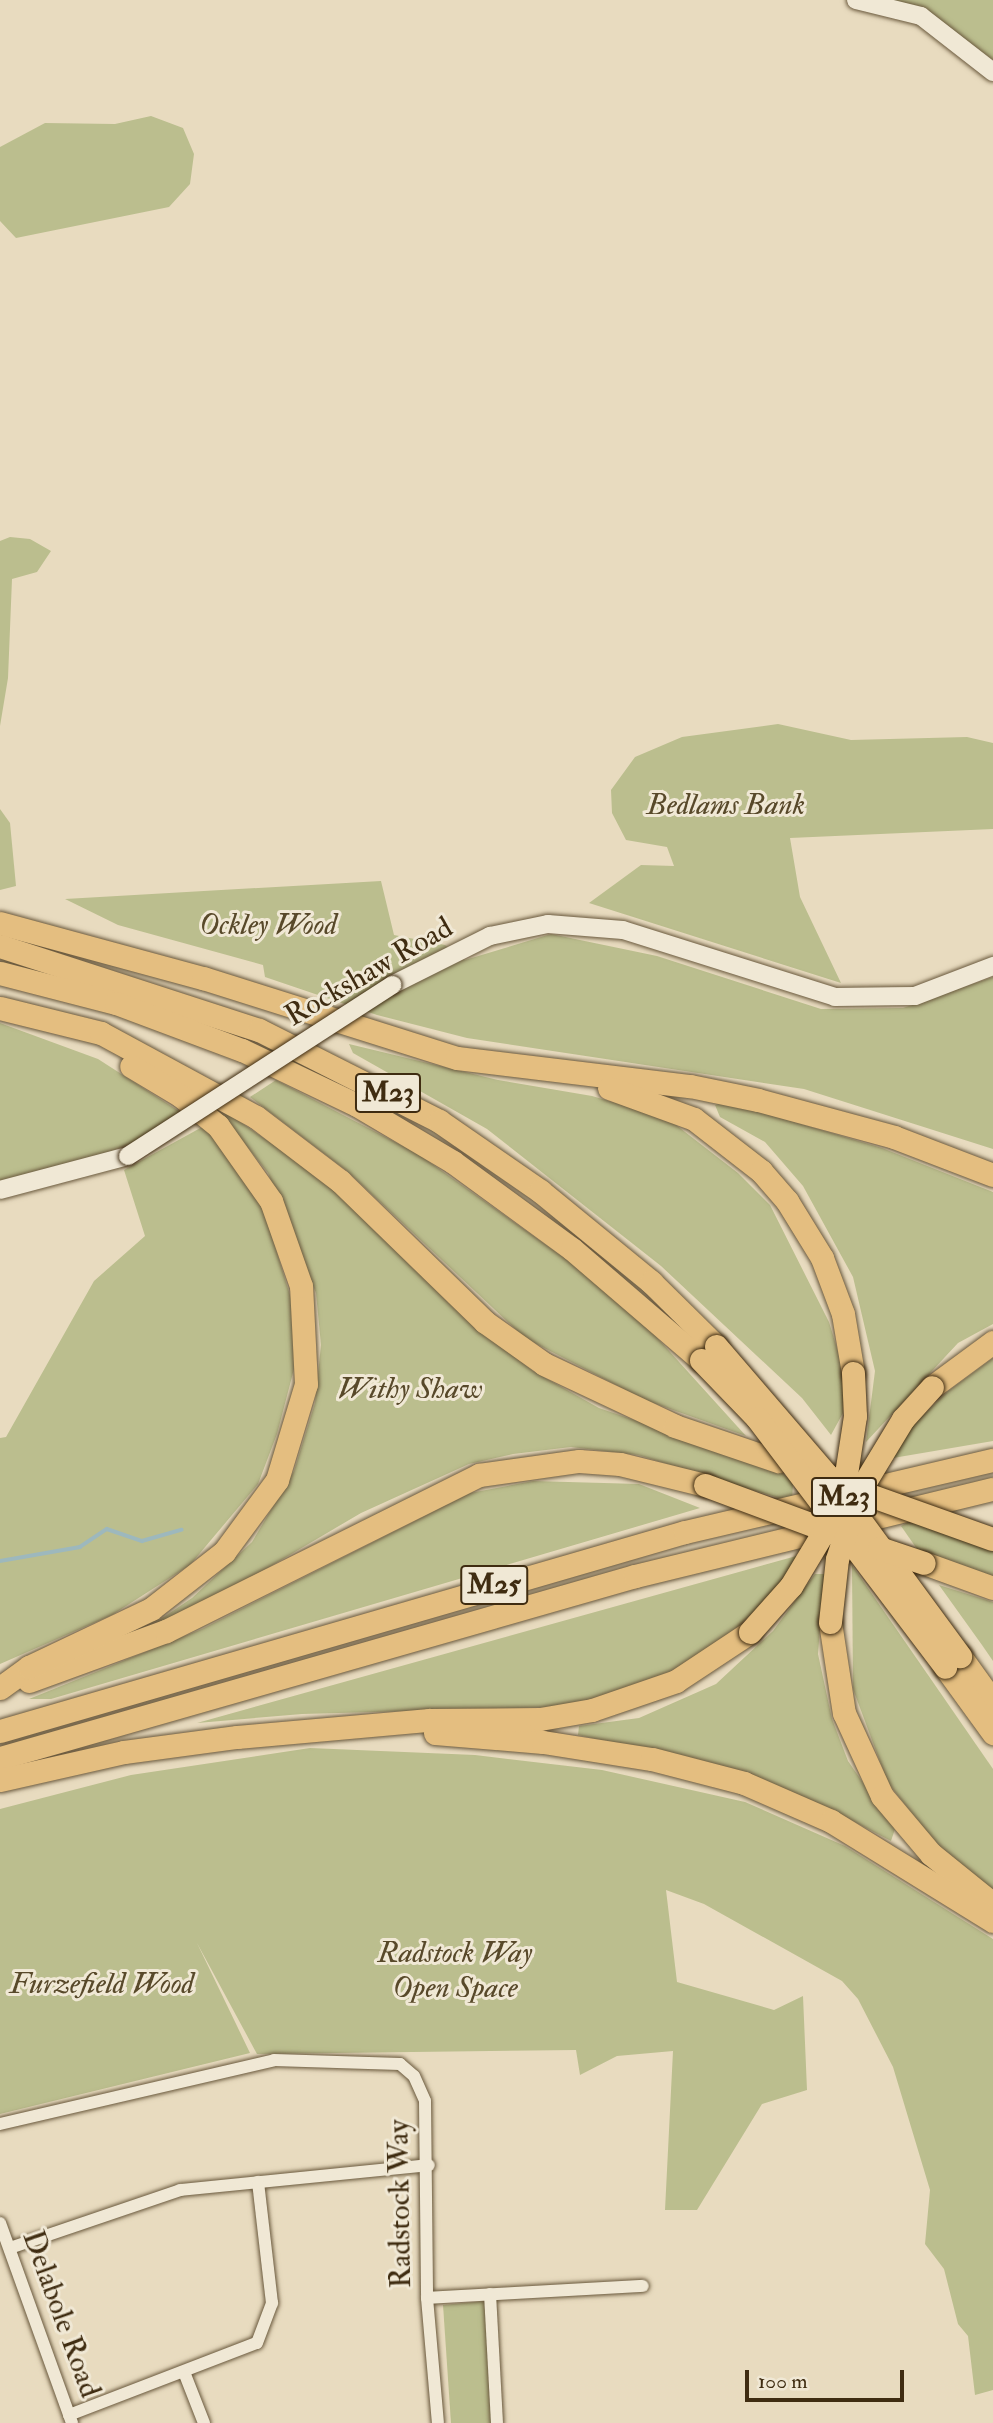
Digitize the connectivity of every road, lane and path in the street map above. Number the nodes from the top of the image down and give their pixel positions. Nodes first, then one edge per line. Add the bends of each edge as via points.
1 (856, 0) edge
2 (993, 72) edge
3 (0, 923) edge
4 (0, 946) edge
5 (993, 966) edge
6 (0, 973) edge
7 (0, 1008) edge
8 (68, 1028) junction
9 (584, 1076) junction
10 (993, 1175) edge
11 (0, 1190) edge
12 (993, 1342) edge
13 (709, 1353) junction
14 (993, 1460) edge
15 (993, 1489) edge
16 (993, 1539) edge
17 (993, 1588) edge
18 (953, 1661) junction
19 (0, 1690) edge
20 (993, 1702) edge
21 (390, 1725) junction
22 (0, 1731) edge
23 (993, 1733) edge
24 (0, 1758) edge
25 (0, 1780) edge
26 (993, 1905) edge
27 (993, 1921) edge
28 (0, 2124) edge
29 (429, 2165) junction
30 (258, 2182) junction
31 (0, 2222) edge
32 (10, 2248) junction
33 (642, 2286) dead end
34 (490, 2294) junction
35 (428, 2298) junction
36 (184, 2372) junction
37 (70, 2419) edge
38 (204, 2423) edge
39 (438, 2423) edge
40 (497, 2423) edge

1 - 2 street via 921,16
3 - 9 highway via 203,978 376,1037 457,1058
4 - 13 highway, M23 via 259,1030 439,1121 550,1199 652,1282
5 - 11 street, Rockshaw Road, bridge via 915,996 835,997 623,930 548,924 490,936 392,985 128,1156
6 - 13 highway, M23 via 116,1003 242,1050 358,1105 453,1162
7 - 8 highway
8 - 16 highway, bridge via 101,1033 256,1117 340,1181 485,1321 544,1364 665,1422
8 - 19 highway via 181,1096 241,1154 271,1201 301,1286 306,1384 277,1480 224,1552 151,1609 29,1667
9 - 10 highway via 690,1086 758,1100 894,1137
9 - 21 highway, bridge via 694,1119 761,1171 787,1201 822,1258 843,1314 853,1373 848,1463 829,1519 790,1586 750,1632 677,1681 592,1710 540,1719
12 - 26 highway, bridge via 932,1387 903,1419 860,1490 837,1559 830,1622 844,1713 882,1796 931,1854
13 - 18 highway, M23, bridge
14 - 22 highway, M25 via 685,1532
15 - 24 highway, M25 via 624,1579
17 - 19 highway, bridge via 705,1485 620,1464 579,1461 479,1475 166,1631
18 - 20 highway, M23
18 - 23 highway, M23
21 - 25 highway via 137,1751
21 - 27 highway via 570,1746 744,1783 831,1821
28 - 29 street, Radstock Way via 274,2060 400,2064 414,2076 425,2101
29 - 30 street
29 - 35 street, Radstock Way
30 - 32 street via 180,2190
30 - 36 street via 272,2303 257,2343
31 - 32 street, Delabole Road
32 - 37 street, Delabole Road
33 - 34 street
34 - 35 street
34 - 40 street
35 - 39 street, Radstock Way
36 - 37 street
36 - 38 street

